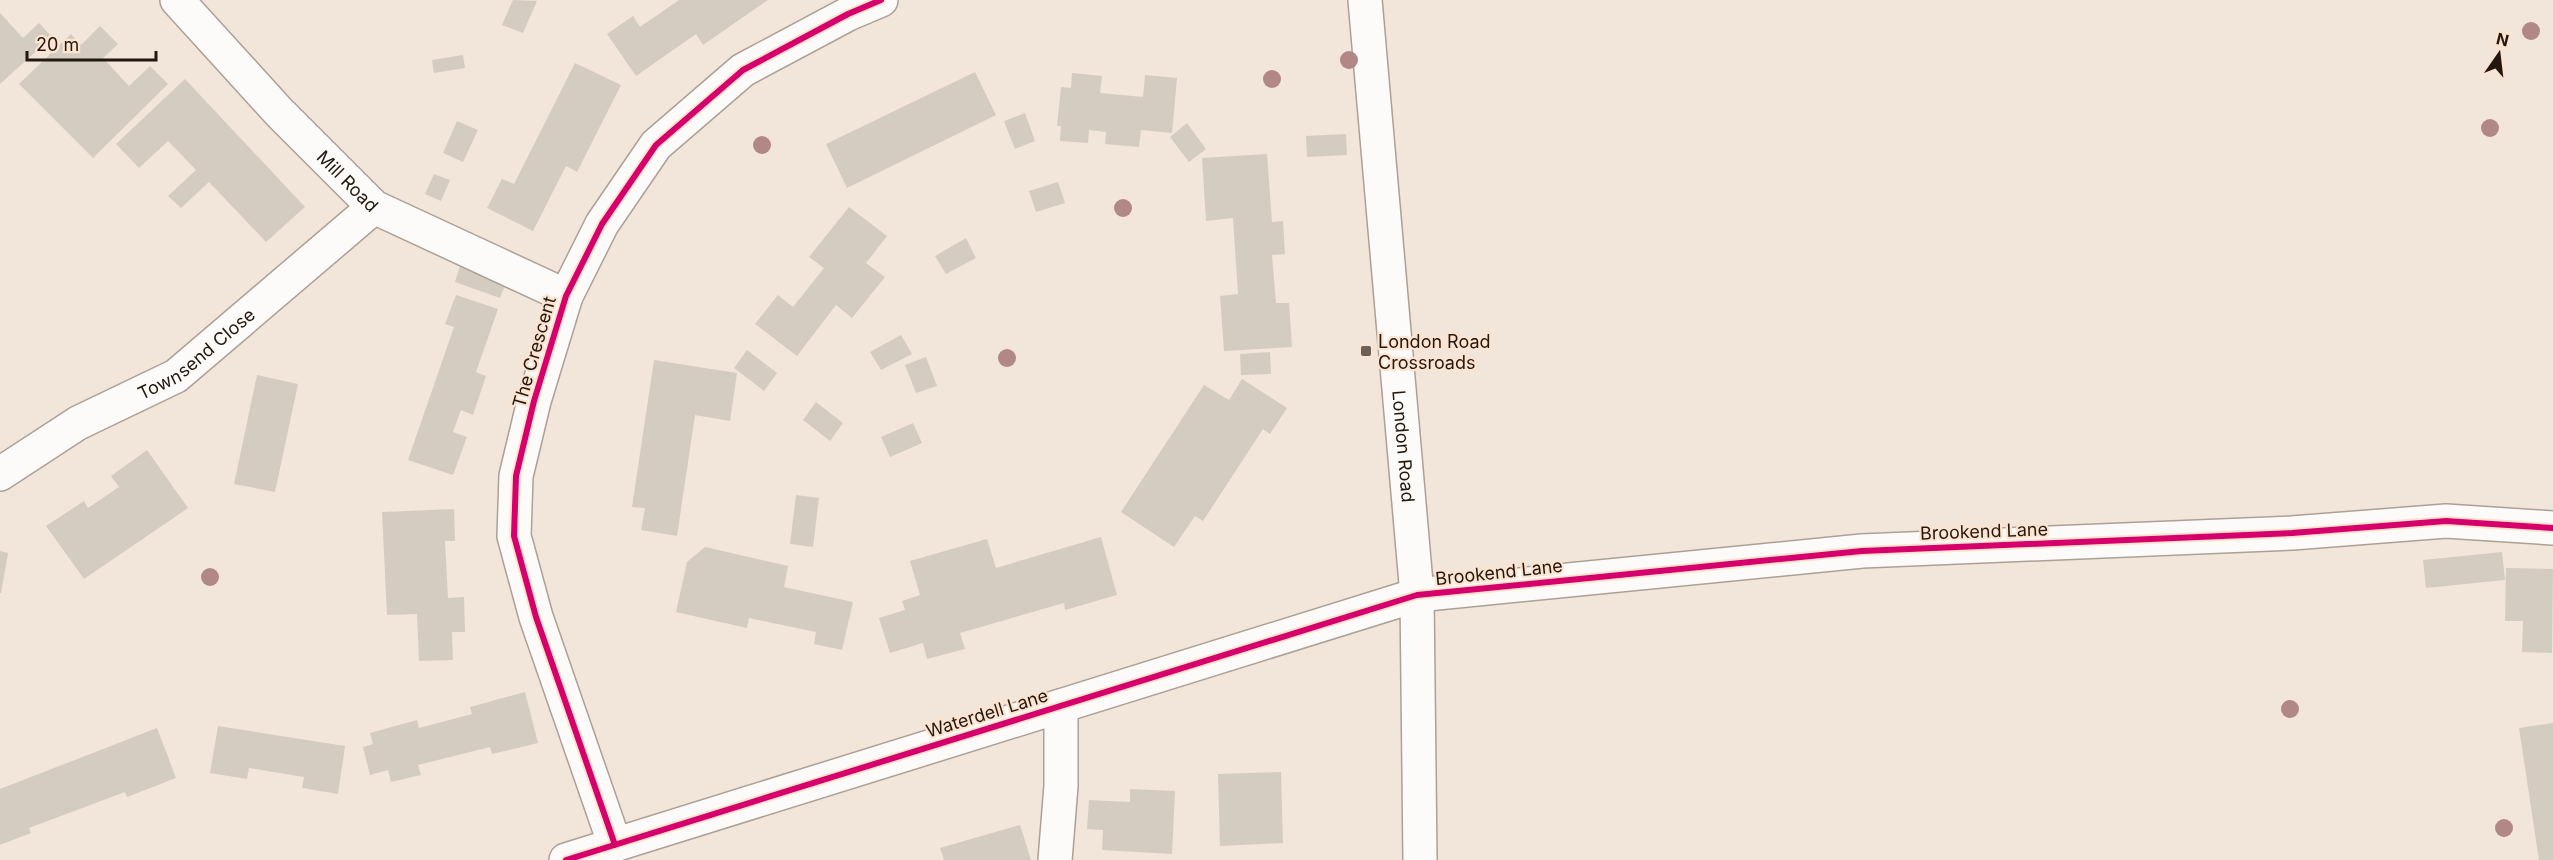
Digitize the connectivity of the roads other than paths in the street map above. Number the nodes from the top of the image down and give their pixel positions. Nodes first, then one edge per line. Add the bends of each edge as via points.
1 (177, 0) edge
2 (881, 0) edge
3 (1365, 0) edge
4 (374, 207) junction
5 (566, 296) junction
6 (0, 474) edge
7 (2553, 528) edge
8 (1417, 595) junction
9 (1061, 706) junction
10 (615, 844) junction
11 (566, 860) edge
12 (1055, 860) edge
13 (1420, 860) edge

1 - 4 street, Mill Road via 279,112
2 - 5 street, The Crescent via 743,70 656,145 602,224
3 - 8 street, London Road
4 - 5 street, Mill Road
4 - 6 street, Townsend Close via 176,376 78,423
5 - 10 street, The Crescent via 516,476 514,536 536,617
7 - 8 street, Brookend Lane via 2446,521 2292,533 1862,551
8 - 9 street, Waterdell Lane
8 - 13 street, London Road
9 - 10 street, Waterdell Lane
9 - 12 street via 1061,786
10 - 11 street, Waterdell Lane

